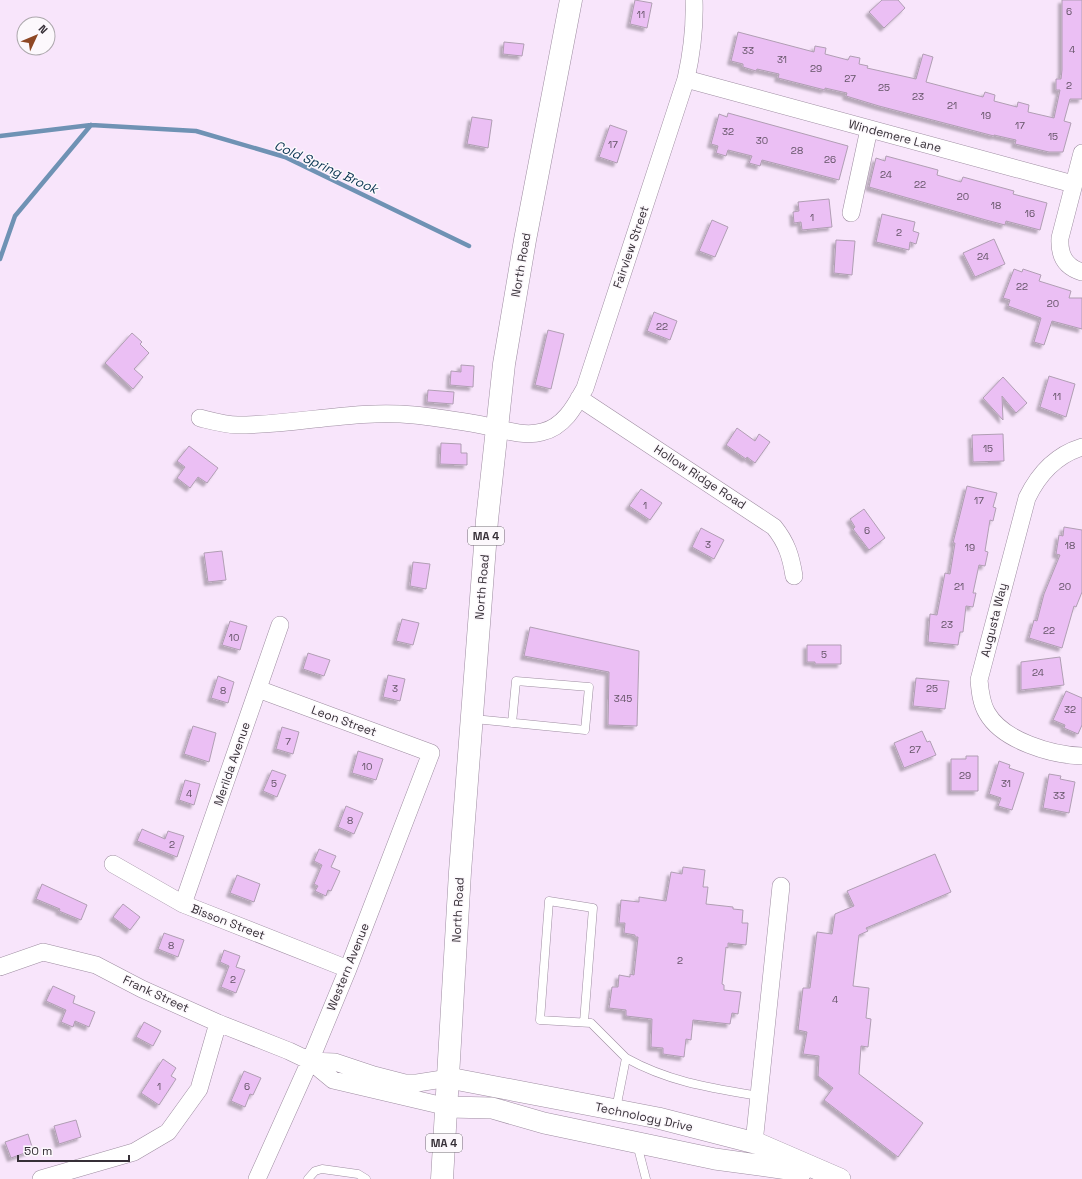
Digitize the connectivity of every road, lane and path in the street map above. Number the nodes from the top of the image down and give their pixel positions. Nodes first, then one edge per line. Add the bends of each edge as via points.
1 (571, 0) edge
2 (694, 0) edge
3 (686, 79) junction
4 (869, 129) junction
5 (1082, 153) edge
6 (1073, 184) junction
7 (851, 213) dead end
8 (1082, 272) edge
9 (579, 398) junction
10 (200, 418) dead end
11 (498, 429) junction
12 (1082, 447) edge
13 (794, 576) dead end
14 (280, 624) dead end
15 (258, 689) junction
16 (471, 718) junction
17 (512, 723) junction
18 (431, 753) joint
19 (1082, 756) edge
20 (113, 864) dead end
21 (781, 886) dead end
22 (183, 904) junction
23 (0, 967) edge
24 (348, 969) junction
25 (584, 1022) junction
26 (218, 1023) junction
27 (626, 1058) junction
28 (310, 1061) junction
29 (449, 1078) junction
30 (759, 1096) junction
31 (448, 1107) junction
32 (616, 1110) junction
33 (636, 1142) junction
34 (754, 1143) junction
35 (837, 1178) edge
36 (41, 1179) edge
37 (257, 1179) edge
38 (308, 1179) edge
39 (366, 1179) edge
40 (442, 1179) edge
41 (646, 1179) edge

1 - 11 main road, North Road / MA 4 via 504,364
2 - 3 street, Fairview Street via 695,27
3 - 4 street, Windemere Lane
3 - 9 street, Fairview Street via 585,388
4 - 6 street, Windemere Lane
4 - 7 street
5 - 6 street
6 - 8 street via 1059,248 1066,264
9 - 11 street, Fairview Street via 564,420 543,432 529,434
9 - 13 street, Hollow Ridge Road via 774,527 788,549
10 - 11 street, Fairview Street via 237,425 277,424 356,416 413,415
11 - 16 main road, North Road / MA 4 via 487,520
12 - 19 street, Augusta Way via 1057,459 1034,483 1027,498 979,680 980,697 987,714 999,726 1022,742 1044,751
14 - 15 street, Merilda Avenue
15 - 18 street, Leon Street
15 - 22 street, Merilda Avenue
16 - 17 lane
16 - 29 main road, North Road / MA 4
17 - 17 lane via 585,730 589,687 516,681
18 - 24 street, Western Avenue
20 - 22 street, Bisson Street
21 - 30 street
22 - 24 street, Bisson Street
23 - 26 street, Frank Street via 43,952 63,956 96,965
24 - 28 street, Western Avenue
25 - 25 lane via 540,1020 549,901 593,908
25 - 27 lane via 591,1023
26 - 28 street, Frank Street
26 - 36 street via 199,1089 168,1132 134,1152
27 - 30 lane via 649,1071 690,1084
27 - 32 lane
28 - 29 street, Frank Street via 335,1062 405,1083 417,1084
28 - 31 street, Frank Street via 333,1080
28 - 37 street, Western Avenue
29 - 31 main road, North Road / MA 4
29 - 32 street, Technology Drive
30 - 34 street
31 - 33 street, Technology Drive via 492,1108 544,1123
31 - 40 main road, North Road / MA 4
32 - 34 street, Technology Drive
33 - 35 street, Technology Drive via 714,1159
33 - 41 lane
34 - 35 street, Technology Drive
38 - 39 lane via 315,1171 322,1169 358,1174

